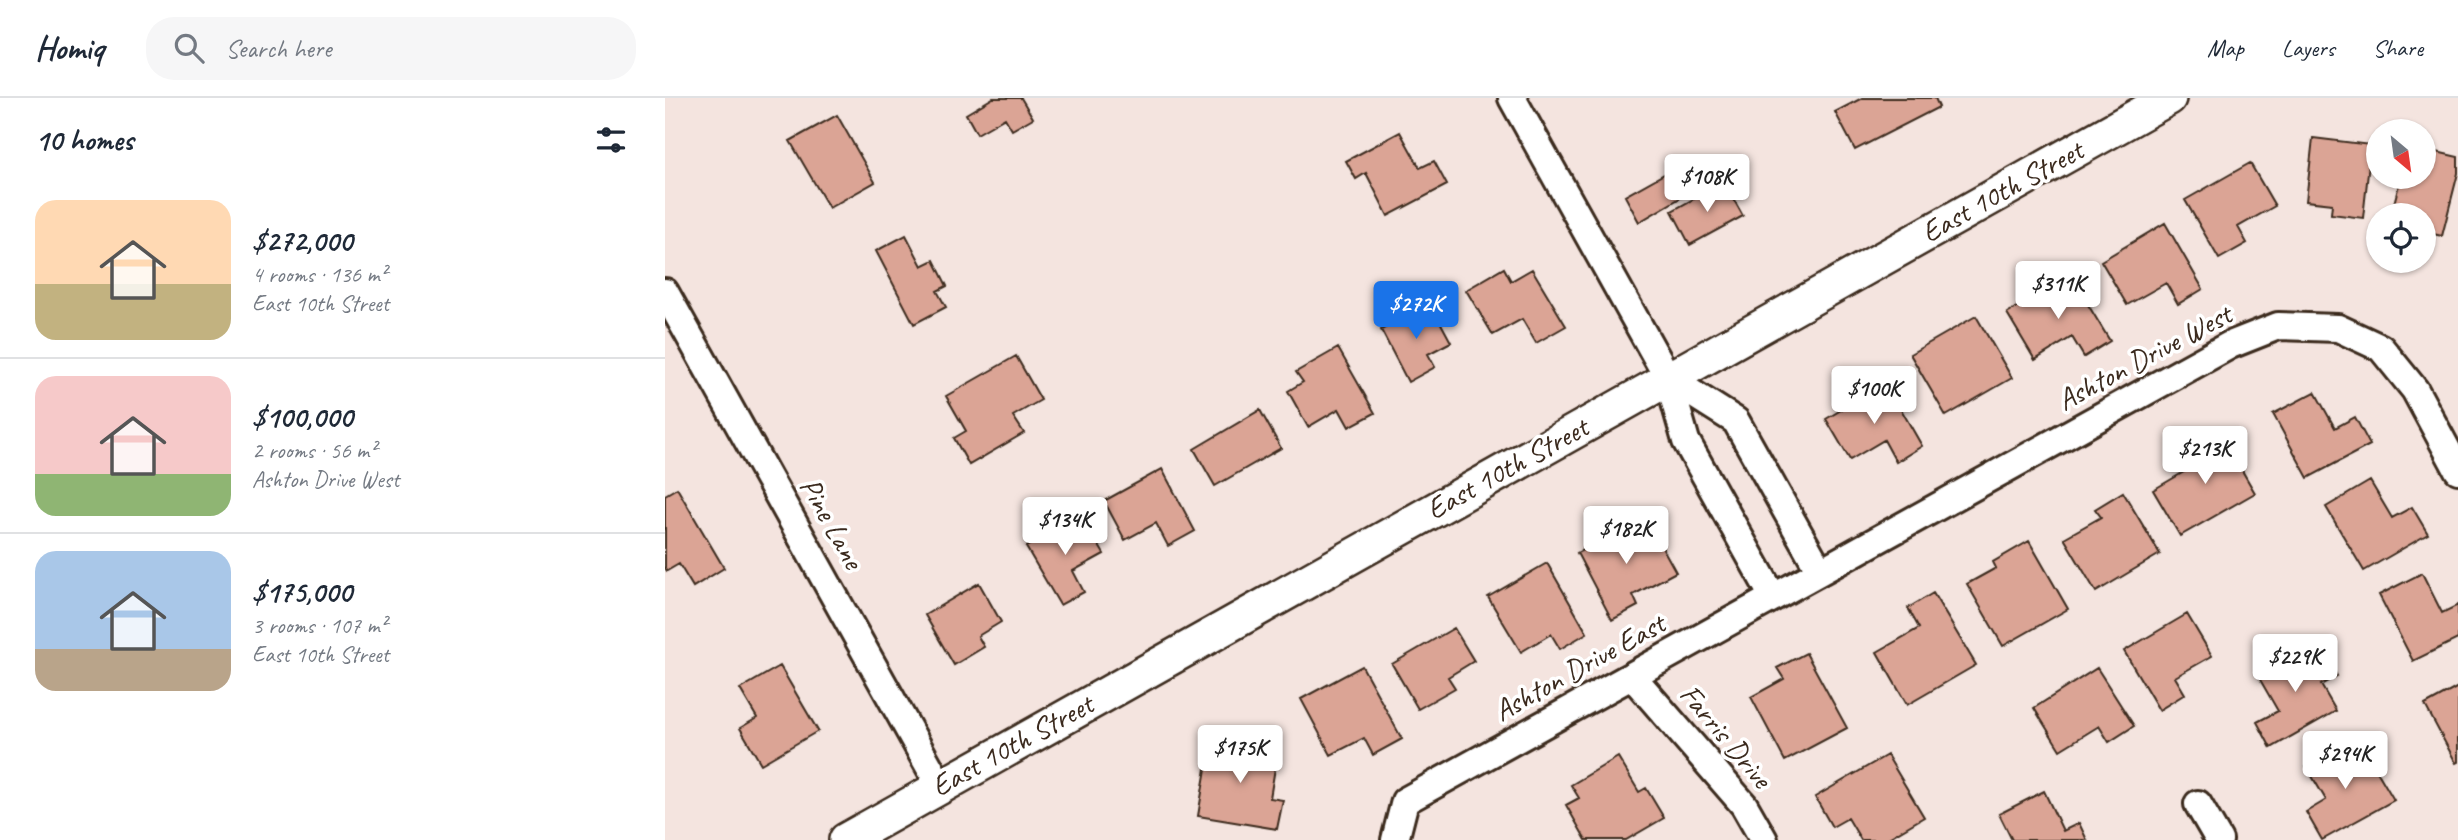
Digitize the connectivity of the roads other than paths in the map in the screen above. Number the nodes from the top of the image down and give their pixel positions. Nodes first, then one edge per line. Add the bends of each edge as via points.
1 (1513, 98) edge
2 (2169, 98) edge
3 (665, 292) edge
4 (1668, 377) junction
5 (2458, 470) edge
6 (1820, 570) junction
7 (1773, 597) junction
8 (1633, 677) junction
9 (940, 786) junction
10 (2198, 804) dead end
11 (846, 840) edge
12 (1395, 840) edge
13 (1764, 840) edge
14 (2218, 840) edge

1 - 4 street
2 - 4 street, East 10th Street
3 - 9 street, Pine Lane
4 - 6 street via 1735,421
4 - 7 street via 1686,441
4 - 9 street, East 10th Street
5 - 6 street, Ashton Drive West via 2415,390 2381,348 2338,328 2278,326 2230,345
6 - 7 street, Ashton Drive East
7 - 8 street, Ashton Drive East
8 - 12 street, Ashton Drive East via 1405,801
8 - 13 street, Farris Drive via 1744,805
9 - 11 street, East 10th Street
10 - 14 street

